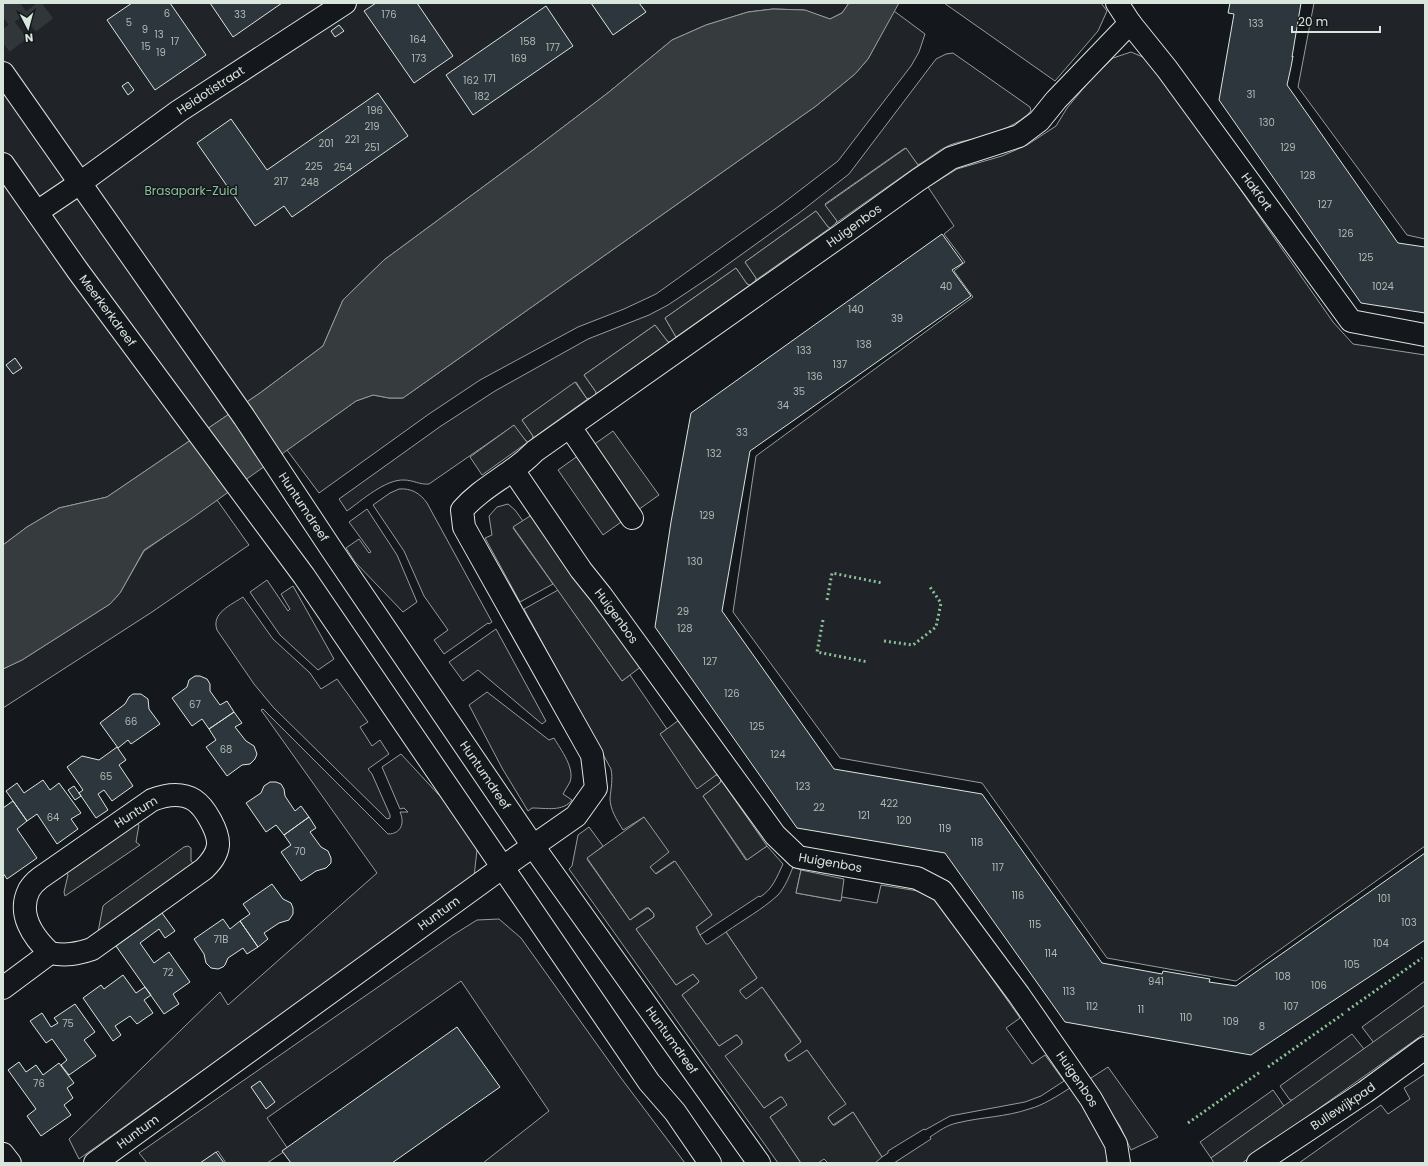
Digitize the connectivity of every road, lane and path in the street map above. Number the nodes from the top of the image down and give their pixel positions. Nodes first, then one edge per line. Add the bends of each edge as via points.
1 (345, 3) edge
2 (1118, 3) edge
3 (1130, 23) junction
4 (3, 73) edge
5 (3, 164) edge
6 (80, 183) junction
7 (37, 212) junction
8 (1425, 335) edge
9 (570, 427) junction
10 (513, 470) junction
11 (632, 518) dead end
12 (533, 846) junction
13 (503, 867) junction
14 (50, 953) junction
15 (3, 988) edge
16 (1425, 1048) edge
17 (3, 1154) edge
18 (109, 1159) edge
19 (10, 1163) edge
20 (710, 1163) edge
21 (759, 1163) edge
22 (1119, 1163) edge
23 (1258, 1163) edge

1 - 6 street, Heidotistraat via 179,111
2 - 3 street, Hakfort
3 - 8 street, Hakfort via 1167,69 1351,321
3 - 9 street, Huigenbos via 1039,121 1019,136 951,158
4 - 6 street
5 - 7 street, Meerkerkdreef
6 - 7 street
6 - 12 street, Huntumdreef via 219,382
7 - 13 street, Meerkerkdreef via 179,409 304,576
9 - 10 street, Huigenbos
9 - 11 street
10 - 12 street, Huigenbos via 477,494 462,510 464,527 592,755 596,788 576,816
10 - 22 street, Huigenbos via 581,570 775,835 793,853 798,857 917,878 942,890 1091,1099 1116,1144
12 - 13 street, Huntum
12 - 21 street, Huntumdreef
13 - 18 street, Huntum
13 - 20 street via 649,1082 675,1112
14 - 14 street, Huntum via 40,944 25,917 25,901 30,888 40,878 152,800 164,795 179,795 194,800 202,807 216,831 218,845 213,859 204,869 92,948 62,956
14 - 15 street
16 - 23 street, Bullewijkpad via 1365,1092
17 - 19 street

